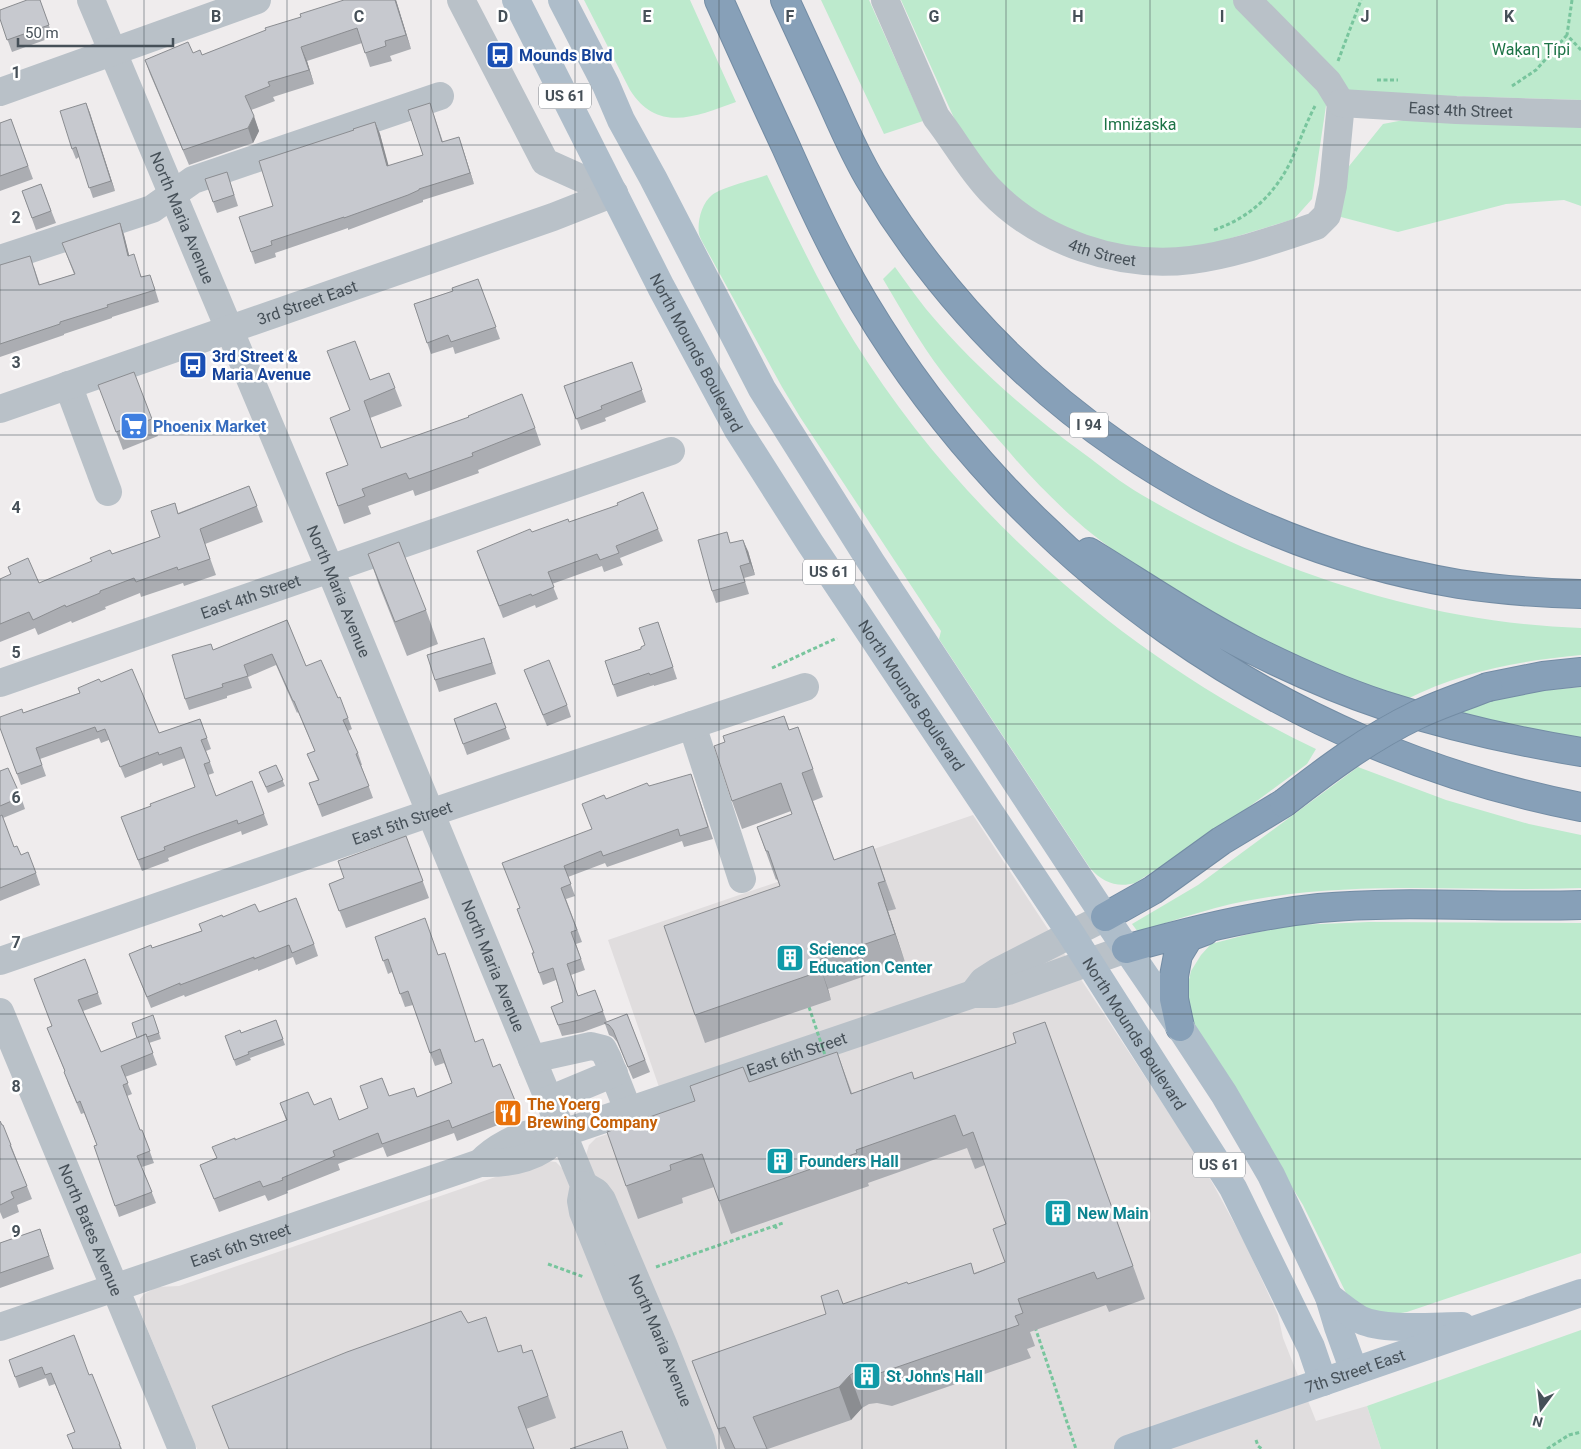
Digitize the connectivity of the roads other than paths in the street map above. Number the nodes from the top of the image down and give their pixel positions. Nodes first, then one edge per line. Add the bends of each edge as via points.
1 (91, 0) edge
2 (257, 0) edge
3 (461, 0) edge
4 (516, 0) edge
5 (562, 0) edge
6 (719, 0) edge
7 (786, 0) edge
8 (884, 0) edge
9 (1247, 0) edge
10 (113, 51) junction
11 (0, 92) edge
12 (1334, 93) junction
13 (440, 96) dead end
14 (1581, 114) edge
15 (653, 178) junction
16 (614, 193) junction
17 (172, 195) junction
18 (0, 259) edge
19 (229, 328) junction
20 (68, 385) junction
21 (0, 409) edge
22 (671, 451) dead end
23 (108, 492) dead end
24 (1034, 519) junction
25 (329, 569) junction
26 (1581, 594) edge
27 (1581, 672) edge
28 (0, 683) edge
29 (805, 687) dead end
30 (692, 725) junction
31 (1581, 752) edge
32 (1581, 807) edge
33 (430, 814) junction
34 (742, 879) dead end
35 (1581, 904) edge
36 (1105, 918) junction
37 (1225, 923) junction
38 (1071, 934) junction
39 (1126, 949) junction
40 (0, 962) edge
41 (1088, 962) junction
42 (973, 994) junction
43 (0, 1012) edge
44 (1180, 1027) junction
45 (532, 1060) junction
46 (614, 1073) junction
47 (549, 1100) junction
48 (628, 1110) junction
49 (563, 1133) junction
50 (584, 1185) junction
51 (115, 1288) junction
52 (1581, 1293) edge
53 (1329, 1297) junction
54 (1485, 1326) junction
55 (0, 1327) edge
56 (1354, 1371) junction
57 (1323, 1382) junction
58 (182, 1449) edge
59 (682, 1449) edge
60 (703, 1449) edge
61 (1128, 1449) edge

1 - 10 street, North Maria Avenue
2 - 10 street
3 - 16 street via 545,162
4 - 16 main road, North Mounds Boulevard / US 61
5 - 15 main road, US 61
6 - 24 highway via 818,219 865,305 901,362 946,422
7 - 26 highway, I 94 via 852,145 876,189 922,257 989,336 1036,382 1085,423 1202,497 1244,518 1329,552 1392,570 1460,584
8 - 12 street, 4th Street via 936,117 973,172 1036,227 1081,247 1124,258 1191,260 1316,226 1327,215 1333,186
9 - 12 street
10 - 11 street
10 - 17 street, North Maria Avenue
12 - 14 street, East 4th Street via 1456,110
13 - 17 street via 193,180
15 - 16 main road
15 - 36 main road, US 61 via 762,389 871,562
16 - 19 street, 3rd Street East
16 - 38 main road, North Mounds Boulevard / US 61 via 738,430
17 - 18 street via 152,209
17 - 19 street, North Maria Avenue
19 - 20 street, 3rd Street East
19 - 25 street, North Maria Avenue
20 - 21 street, 3rd Street East
20 - 23 street
22 - 25 street, East 4th Street
24 - 31 highway via 1218,631 1334,686 1382,705 1445,723
24 - 32 highway via 1112,590 1150,619 1282,701 1415,761 1513,791
25 - 28 street, East 4th Street
25 - 33 street, North Maria Avenue
27 - 36 highway, bridge via 1488,687 1418,714 1346,756 1284,803
29 - 30 street, East 5th Street
30 - 33 street, East 5th Street
30 - 34 street
33 - 40 street, East 5th Street
33 - 45 street, North Maria Avenue
35 - 37 highway via 1356,906 1319,908
36 - 38 street, East 6th Street
36 - 39 main road, US 61
37 - 39 highway
37 - 44 highway via 1189,938 1178,955 1174,999
38 - 41 main road, North Mounds Boulevard / US 61
38 - 42 street, East 6th Street via 997,972 983,981
39 - 41 street, East 6th Street
39 - 44 main road, US 61
41 - 42 street, East 6th Street via 1000,993
41 - 57 main road, North Mounds Boulevard / US 61 via 1233,1188 1311,1347
42 - 48 street, East 6th Street
43 - 51 street, North Bates Avenue
44 - 53 main road, US 61 via 1271,1175
45 - 46 street via 591,1046 603,1049
45 - 47 street, North Maria Avenue
46 - 47 street
46 - 48 street
47 - 49 street, North Maria Avenue
48 - 49 street, East 6th Street
49 - 50 street, North Maria Avenue
49 - 51 street, East 6th Street via 551,1145 532,1155 506,1162 480,1163
50 - 59 street, North Maria Avenue via 583,1212
50 - 60 street, North Maria Avenue via 602,1200
51 - 55 street, East 6th Street
51 - 58 street, North Bates Avenue
52 - 54 main road, 7th Street East
53 - 54 main road via 1373,1324
53 - 56 main road, US 61
54 - 56 main road, 7th Street East
56 - 57 main road, 7th Street East
57 - 61 main road, 7th Street East

